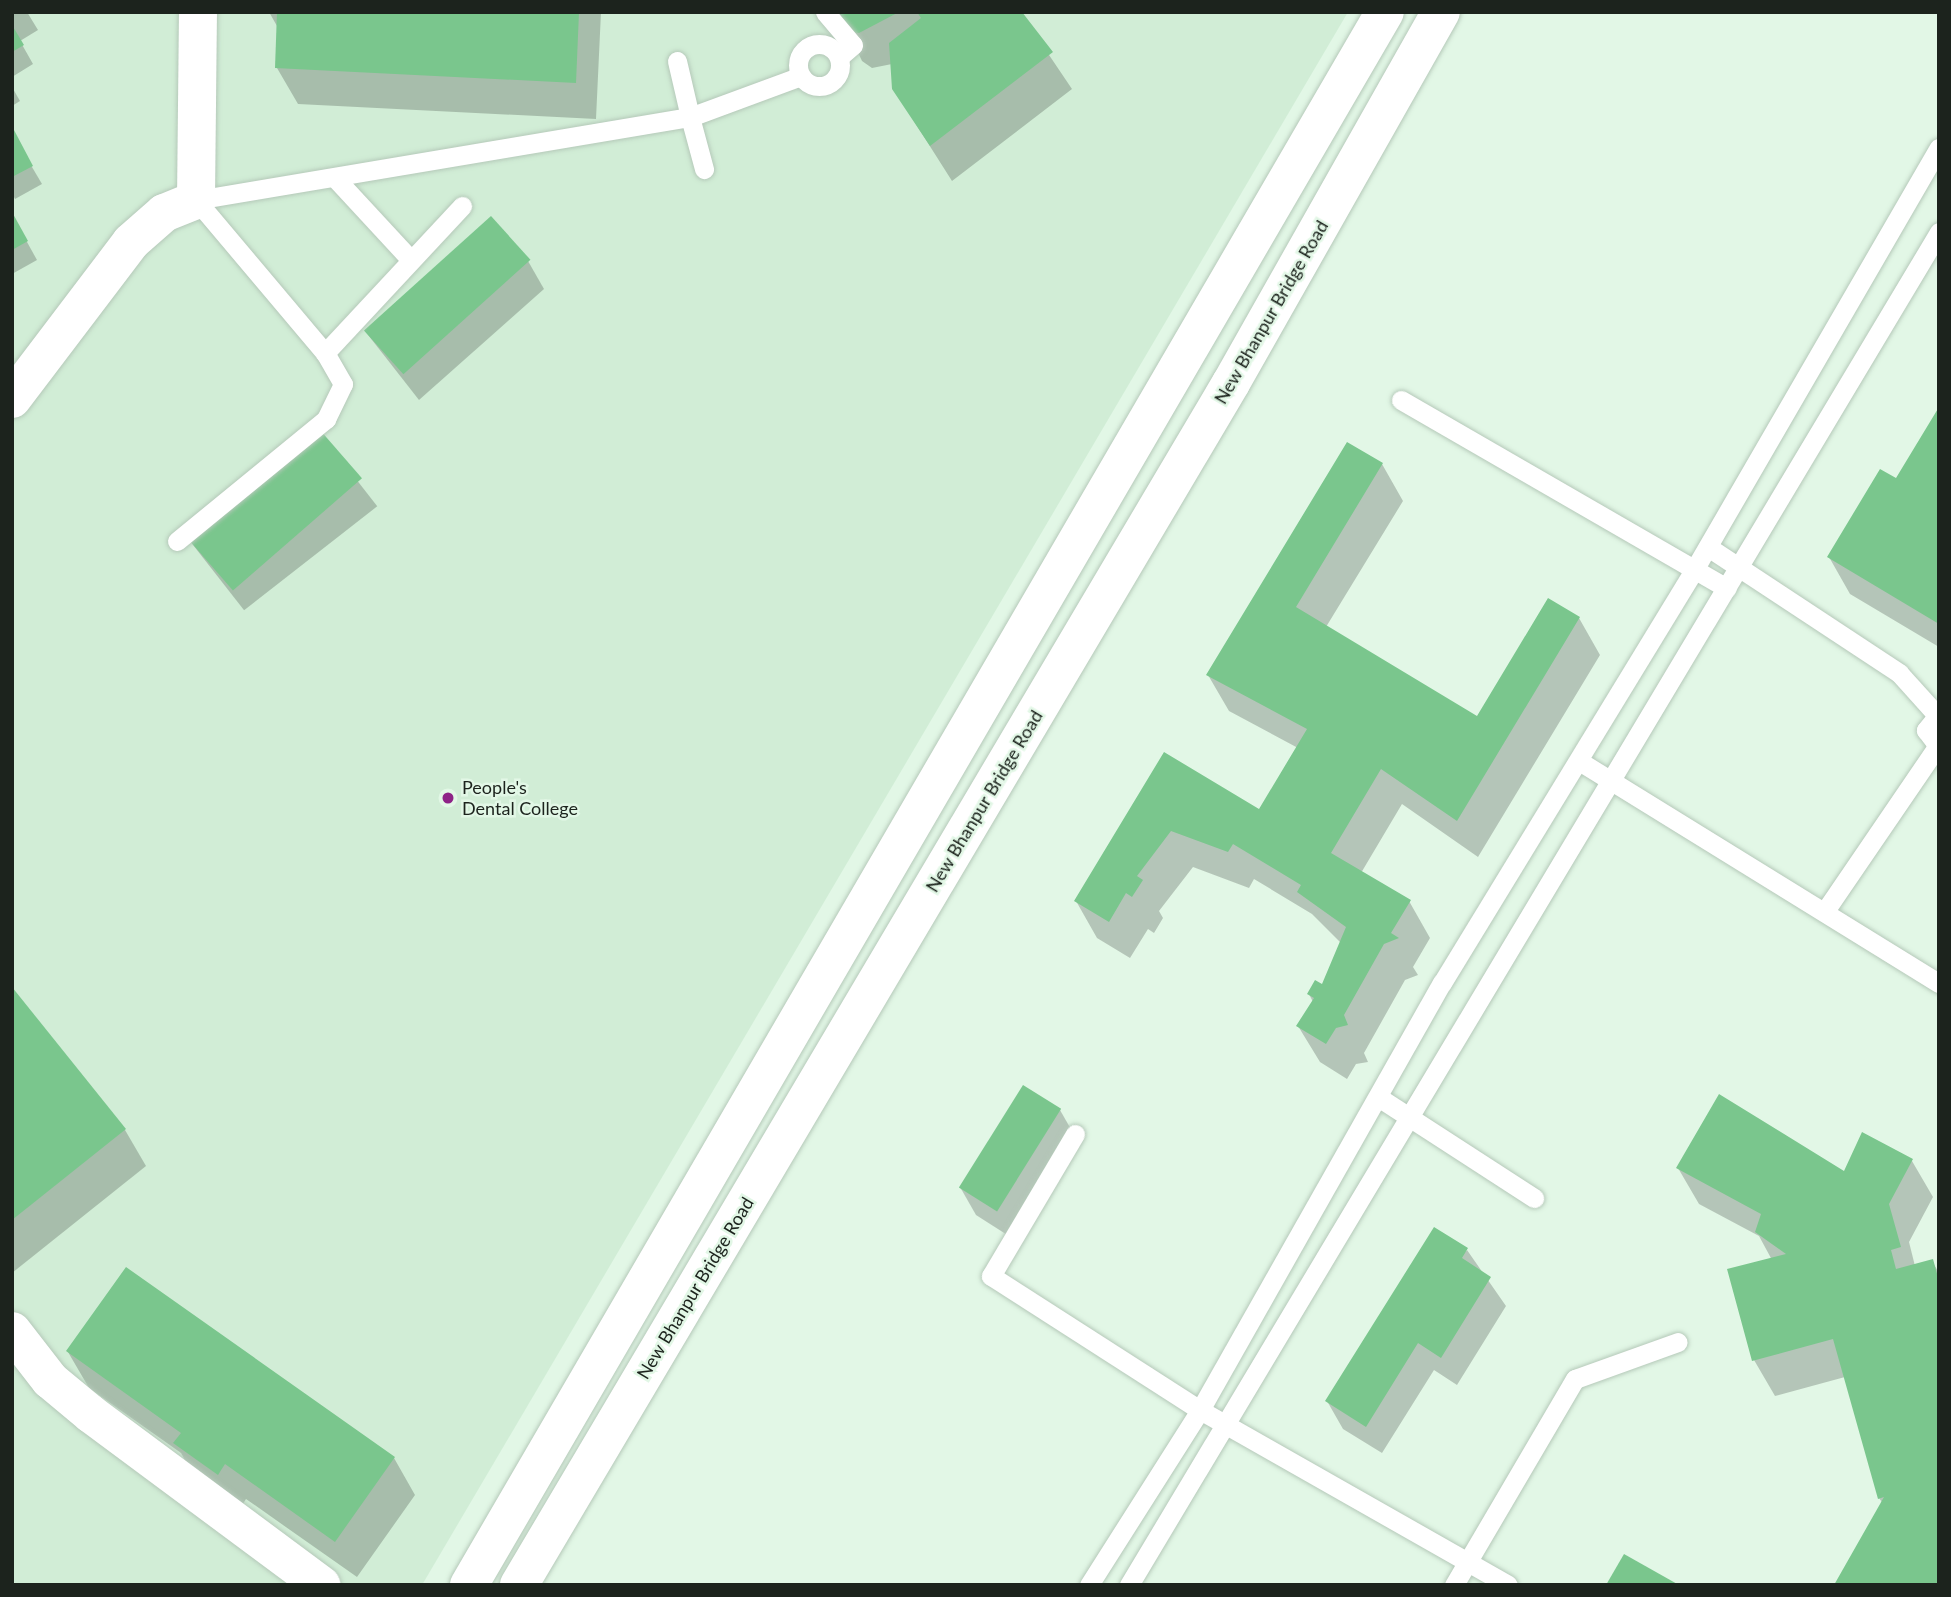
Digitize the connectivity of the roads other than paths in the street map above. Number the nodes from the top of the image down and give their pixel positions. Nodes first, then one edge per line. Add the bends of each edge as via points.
1 (198, 12) edge
2 (825, 12) edge
3 (1385, 12) edge
4 (1441, 12) edge
5 (839, 57) junction
6 (677, 61) dead end
7 (801, 76) junction
8 (690, 117) junction
9 (1939, 148) edge
10 (704, 169) dead end
11 (336, 179) junction
12 (196, 200) junction
13 (462, 206) dead end
14 (1939, 232) edge
15 (411, 260) junction
16 (325, 353) junction
17 (12, 399) edge
18 (1401, 400) dead end
19 (177, 541) dead end
20 (1708, 547) junction
21 (1739, 567) junction
22 (1694, 570) junction
23 (1727, 588) junction
24 (1938, 714) edge
25 (1938, 747) edge
26 (1579, 761) junction
27 (1613, 781) junction
28 (1825, 911) junction
29 (1939, 983) edge
30 (1378, 1097) junction
31 (1408, 1118) junction
32 (1075, 1134) dead end
33 (1534, 1198) dead end
34 (12, 1331) edge
35 (1678, 1342) dead end
36 (1200, 1410) junction
37 (1223, 1423) junction
38 (1468, 1562) junction
39 (321, 1585) edge
40 (469, 1585) edge
41 (519, 1585) edge
42 (1089, 1585) edge
43 (1129, 1585) edge
44 (1454, 1585) edge
45 (1508, 1585) edge

1 - 12 street
2 - 5 lane via 853,45
3 - 40 street
4 - 41 street, New Bhanpur Bridge Road via 1231,383
5 - 7 lane via 840,71 831,82 811,85
5 - 7 lane via 822,44 808,46 799,56
6 - 8 lane
7 - 8 lane
8 - 10 lane
8 - 11 lane
9 - 20 lane
11 - 12 lane
11 - 15 lane
12 - 16 lane
12 - 17 street via 164,213 131,242
13 - 15 lane
14 - 21 lane
15 - 16 lane
16 - 19 lane via 343,384 326,419
18 - 22 lane
20 - 21 lane
20 - 22 lane
21 - 23 lane
21 - 24 lane via 1899,673
22 - 23 lane
22 - 26 lane
23 - 27 lane
24 - 25 lane via 1926,730
25 - 28 lane
26 - 27 lane
26 - 30 lane
27 - 28 lane
27 - 31 lane
28 - 29 lane
30 - 31 lane
30 - 36 lane
31 - 33 lane
31 - 37 lane
32 - 36 lane via 991,1276
34 - 39 street via 50,1380 91,1414
35 - 38 lane via 1575,1379
36 - 37 lane
36 - 42 lane
37 - 38 lane
37 - 43 lane
38 - 44 lane
38 - 45 lane

